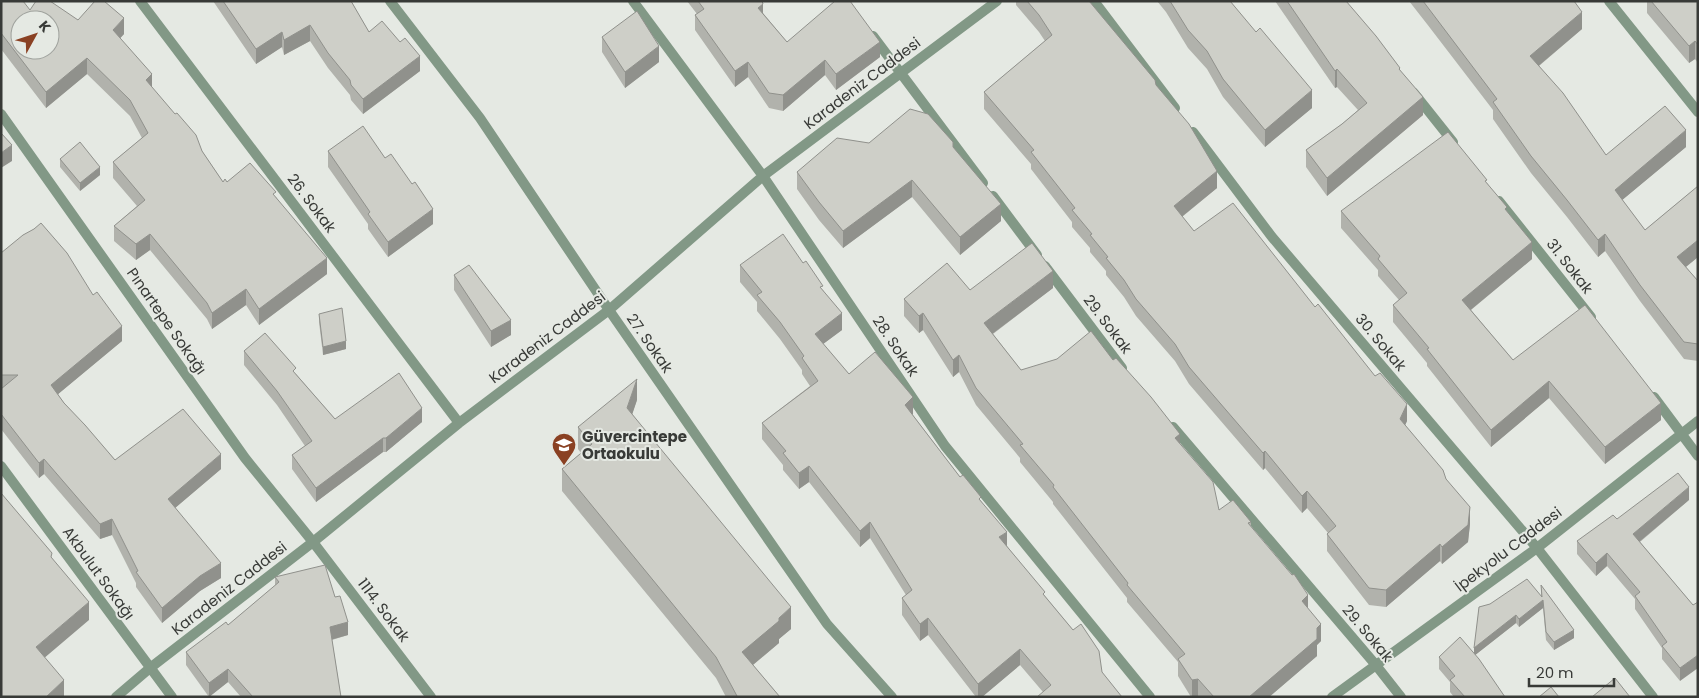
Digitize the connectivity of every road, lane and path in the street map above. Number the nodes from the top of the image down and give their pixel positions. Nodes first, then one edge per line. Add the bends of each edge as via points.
1 (140, 1) edge
2 (390, 1) edge
3 (632, 1) edge
4 (997, 1) edge
5 (1094, 1) edge
6 (1609, 1) edge
7 (864, 25) edge
8 (900, 73) junction
9 (1411, 88) edge
10 (1698, 112) edge
11 (1, 114) edge
12 (1460, 150) edge
13 (762, 176) junction
14 (1491, 190) edge
15 (609, 310) junction
16 (1596, 323) edge
17 (1130, 377) edge
18 (1645, 386) edge
19 (1698, 420) edge
20 (1168, 422) edge
21 (459, 423) junction
22 (1682, 433) junction
23 (1698, 456) edge
24 (1, 466) edge
25 (313, 542) junction
26 (1537, 548) junction
27 (1375, 664) junction
28 (150, 668) junction
29 (116, 697) edge
30 (172, 697) edge
31 (431, 697) edge
32 (892, 697) edge
33 (1150, 697) edge
34 (1332, 697) edge
35 (1402, 697) edge
36 (1653, 697) edge

1 - 21 street, 26. Sokak
2 - 15 street, 27. Sokak via 480,118
3 - 13 street, 28. Sokak
4 - 8 street, Karadeniz Caddesi
5 - 26 street, 30. Sokak via 1272,238
6 - 10 street
7 - 8 street, 29. Sokak
8 - 13 street, Karadeniz Caddesi
8 - 17 street, 29. Sokak
9 - 12 street
11 - 25 street, Pınartepe Sokağı via 245,458
13 - 15 street, Karadeniz Caddesi
13 - 33 street, 28. Sokak via 945,446
14 - 16 street, 31. Sokak
15 - 21 street, Karadeniz Caddesi
15 - 32 street, 27. Sokak via 827,624
18 - 22 street
19 - 22 street, İpekyolu Caddesi
20 - 27 street, 29. Sokak
21 - 25 street, Karadeniz Caddesi
22 - 23 street
22 - 26 street, İpekyolu Caddesi
24 - 28 street, Akbulut Sokağı
25 - 28 street, Karadeniz Caddesi
25 - 31 street, 1114. Sokak
26 - 27 street, İpekyolu Caddesi
26 - 36 street, 30. Sokak
27 - 34 street, İpekyolu Caddesi
27 - 35 street, 29. Sokak
28 - 29 street, Karadeniz Caddesi
28 - 30 street, Akbulut Sokağı

